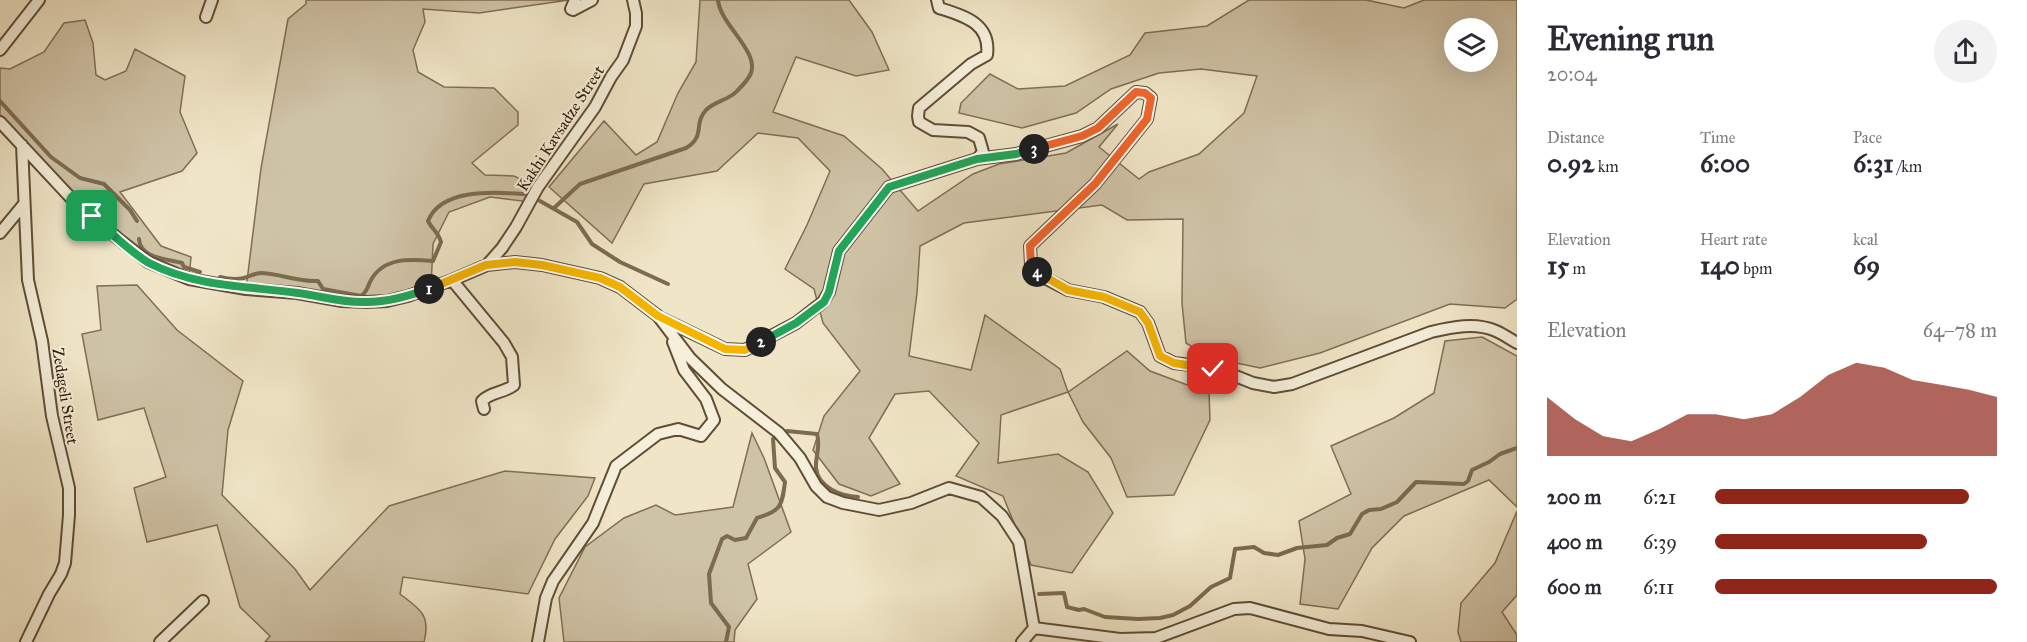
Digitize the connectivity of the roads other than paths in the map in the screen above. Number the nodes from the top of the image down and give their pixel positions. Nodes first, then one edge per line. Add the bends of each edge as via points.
1 (39, 0) edge
2 (212, 0) edge
3 (575, 0) edge
4 (592, 0) edge
5 (633, 0) edge
6 (937, 0) edge
7 (206, 17) dead end
8 (0, 50) edge
9 (0, 122) edge
10 (22, 145) junction
11 (977, 159) junction
12 (24, 204) junction
13 (0, 233) edge
14 (486, 265) junction
15 (452, 280) junction
16 (658, 316) junction
17 (668, 329) junction
18 (1517, 343) edge
19 (483, 409) dead end
20 (203, 601) dead end
21 (1034, 628) junction
22 (26, 642) edge
23 (160, 642) edge
24 (538, 642) edge
25 (1022, 642) edge
26 (1410, 642) edge

1 - 8 street
2 - 7 street
3 - 4 street via 573,10
5 - 14 street, Kakhi Kavsadze Street via 636,27 623,60 538,187 516,227
6 - 11 street via 939,8 980,27 989,42 987,55 919,108 919,122 933,130 968,132 979,138 983,152
9 - 10 street, Kakhi Kavsadze Street
10 - 12 street, Zedageli Street
10 - 15 street, Kakhi Kavsadze Street via 70,197 116,237 148,262 189,279 366,302 408,296
11 - 16 street, Kakhi Kavsadze Street via 889,187 839,251 824,302 796,323 745,350 725,349
11 - 18 street, Kakhi Kavsadze Street via 1016,154 1082,136 1098,128 1136,92 1151,98 1147,119 1095,184 1030,246 1031,264 1040,275 1068,290 1104,297 1140,312 1160,356 1174,363 1274,387 1454,327 1475,326 1495,331
12 - 13 street
12 - 22 street, Zedageli Street via 28,280 69,488 62,574
14 - 15 street, Kakhi Kavsadze Street
14 - 16 street, Kakhi Kavsadze Street via 542,265 600,278 620,287
15 - 19 street via 512,357 514,385 487,396 482,401
16 - 17 street, Kakhi Kavsadze Street
17 - 21 street, Kakhi Kavsadze Street via 690,358 722,389 779,433 827,497 879,510 949,488 981,496 1002,516 1019,542
17 - 24 street, Kakhi Kavsadze Street via 684,370 706,399 714,420 701,436 678,429 658,434 616,466 592,523 552,581
20 - 23 street
21 - 25 street
21 - 26 street via 1120,639 1156,638 1234,609 1250,608 1329,629

